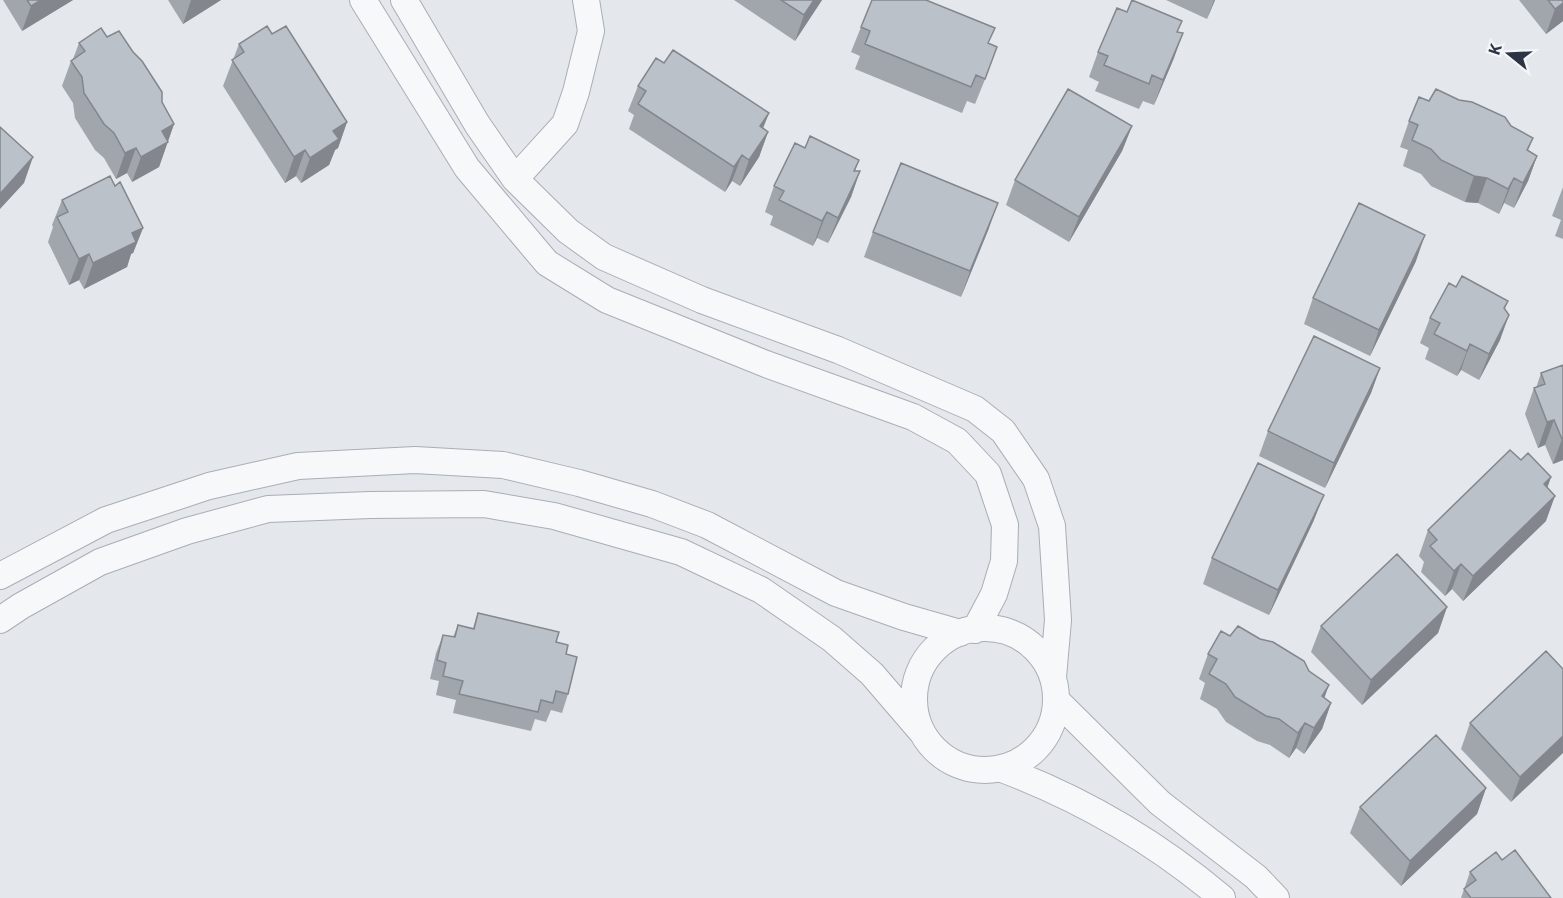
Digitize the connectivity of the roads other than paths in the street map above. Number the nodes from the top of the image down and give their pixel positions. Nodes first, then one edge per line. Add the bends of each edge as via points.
1 (363, 0) edge
2 (404, 0) edge
3 (586, 0) edge
4 (515, 179) junction
5 (0, 576) edge
6 (0, 620) edge
7 (967, 631) junction
8 (1054, 689) junction
9 (921, 731) junction
10 (1002, 769) junction
11 (1222, 898) edge
12 (1276, 898) edge

1 - 7 street via 467,168 547,263 607,300 913,417 957,441 988,474 1005,525 1004,561 994,594
2 - 4 street via 477,124
3 - 4 street via 591,31 565,124
4 - 8 street via 568,231 604,257 975,409 1003,431 1036,480 1053,526 1058,620
5 - 7 street via 106,520 209,486 298,466 415,460 503,465 652,504 696,521 836,593 904,617
6 - 9 street via 100,562 187,531 268,509 484,504 554,516 681,552 760,590 832,639 872,674
7 - 8 street via 1005,631 1026,641 1042,657
7 - 9 street via 940,644 925,662 916,684 915,708
8 - 10 street via 1052,723 1041,743 1024,759
8 - 12 street via 1160,803 1256,877
9 - 10 street via 935,750 955,764 978,770
10 - 11 street via 1120,825 1188,869

